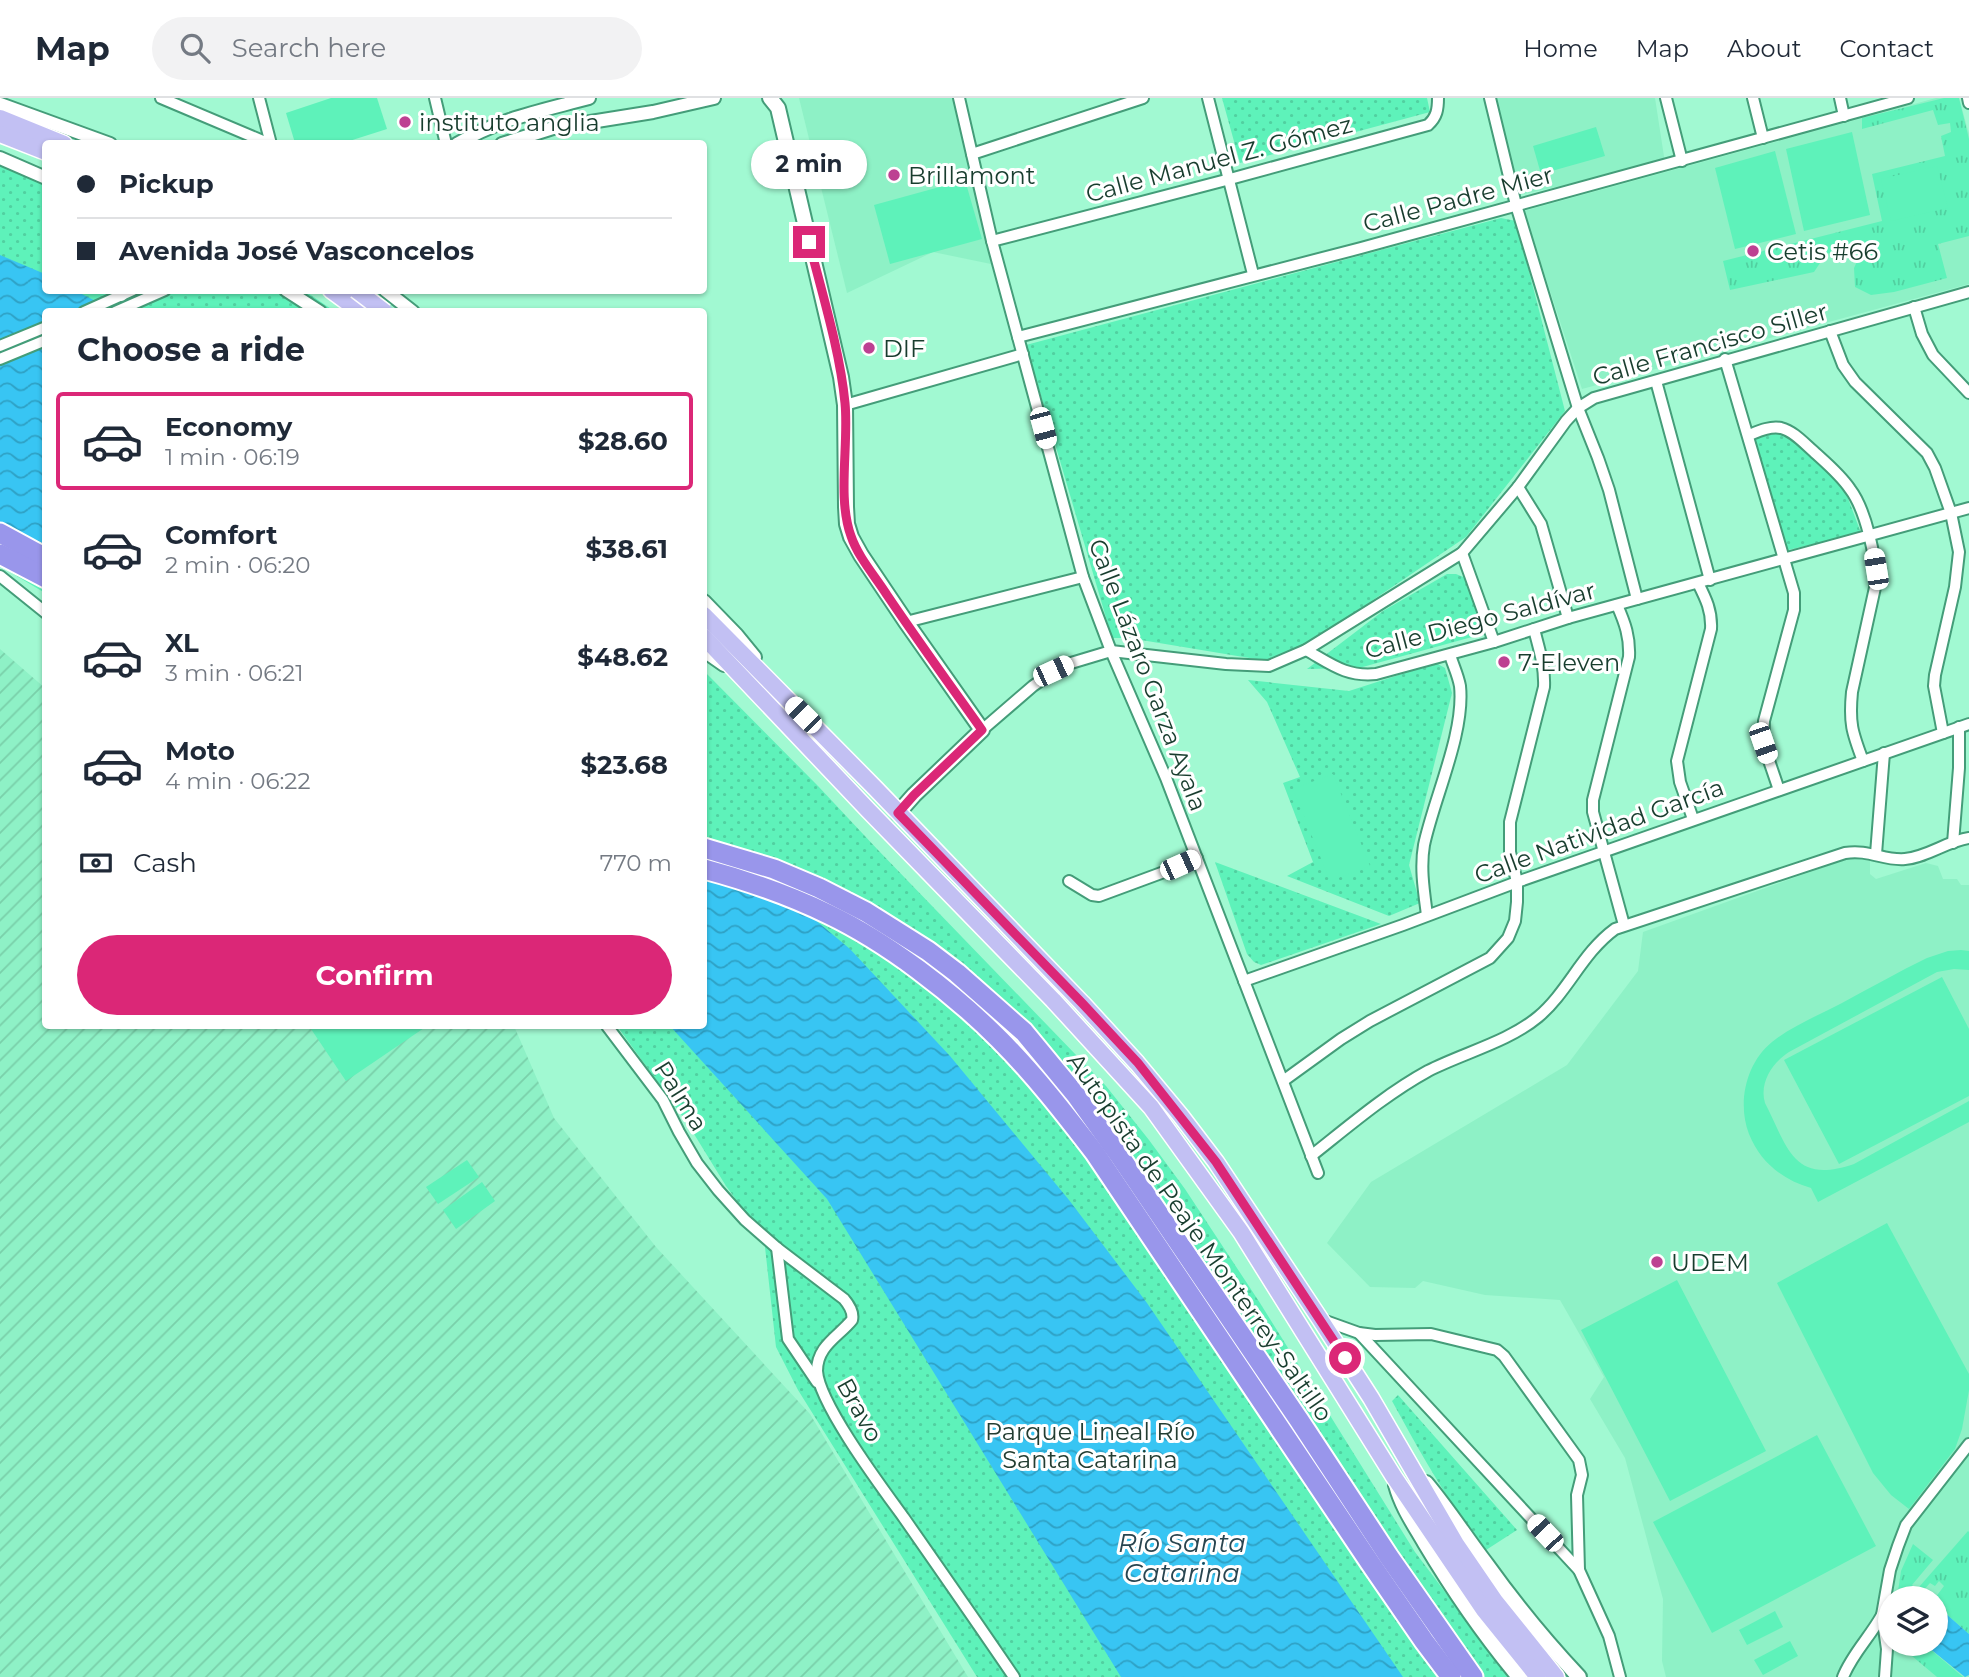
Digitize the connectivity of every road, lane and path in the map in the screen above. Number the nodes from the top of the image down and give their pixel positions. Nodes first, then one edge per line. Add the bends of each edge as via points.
1 (259, 98) edge
2 (435, 98) edge
3 (589, 98) edge
4 (714, 98) edge
5 (959, 98) edge
6 (1143, 98) edge
7 (1208, 98) edge
8 (1438, 98) edge
9 (1490, 98) edge
10 (1666, 98) edge
11 (1753, 98) edge
12 (1840, 98) edge
13 (1908, 98) edge
14 (164, 99) edge
15 (776, 101) edge
16 (0, 104) edge
17 (1844, 116) junction
18 (0, 118) edge
19 (0, 134) edge
20 (1763, 138) junction
21 (54, 140) edge
22 (99, 140) edge
23 (261, 140) edge
24 (270, 140) edge
25 (445, 140) edge
26 (464, 140) edge
27 (515, 140) edge
28 (42, 150) edge
29 (972, 154) junction
30 (0, 158) edge
31 (1682, 161) junction
32 (42, 176) edge
33 (1230, 180) junction
34 (1516, 205) junction
35 (992, 241) junction
36 (1253, 274) junction
37 (1969, 292) edge
38 (155, 294) edge
39 (292, 294) edge
40 (337, 294) edge
41 (361, 294) edge
42 (390, 294) edge
43 (121, 298) edge
44 (1914, 307) junction
45 (95, 308) edge
46 (314, 308) edge
47 (357, 308) edge
48 (381, 308) edge
49 (408, 308) edge
50 (42, 329) edge
51 (1830, 331) junction
52 (1018, 337) junction
53 (42, 342) edge
54 (0, 346) edge
55 (1023, 354) junction
56 (0, 359) edge
57 (1725, 359) junction
58 (1656, 381) junction
59 (1969, 393) edge
60 (845, 405) junction
61 (1578, 408) junction
62 (1749, 435) junction
63 (1518, 486) junction
64 (1969, 508) edge
65 (1951, 513) junction
66 (0, 533) edge
67 (1869, 534) junction
68 (1462, 552) junction
69 (0, 554) edge
70 (42, 556) edge
71 (1785, 557) junction
72 (42, 576) edge
73 (1083, 576) junction
74 (2, 582) edge
75 (1704, 582) junction
76 (1637, 598) junction
77 (707, 604) edge
78 (1617, 605) junction
79 (42, 610) edge
80 (707, 618) edge
81 (1568, 618) junction
82 (906, 622) junction
83 (1534, 629) junction
84 (707, 640) edge
85 (1494, 642) junction
86 (1306, 650) junction
87 (1111, 651) junction
88 (707, 653) edge
89 (1450, 655) junction
90 (745, 679) junction
91 (767, 679) junction
92 (1964, 725) edge
93 (982, 730) junction
94 (1943, 733) junction
95 (1884, 753) junction
96 (1863, 761) junction
97 (1779, 790) junction
98 (898, 813) junction
99 (1693, 819) junction
100 (1969, 838) edge
101 (1953, 843) junction
102 (707, 849) edge
103 (1603, 852) junction
104 (1876, 853) junction
105 (1197, 858) junction
106 (707, 870) edge
107 (1069, 881) dead end
108 (1517, 881) junction
109 (1427, 915) junction
110 (1624, 925) junction
111 (1244, 981) junction
112 (609, 1029) edge
113 (1283, 1081) junction
114 (1311, 1156) junction
115 (1318, 1173) dead end
116 (718, 1190) joint
117 (777, 1248) junction
118 (1320, 1319) junction
119 (1359, 1333) junction
120 (822, 1390) junction
121 (1969, 1444) edge
122 (1408, 1462) junction
123 (1394, 1477) junction
124 (1422, 1502) junction
125 (1579, 1570) junction
126 (1887, 1586) edge
127 (1878, 1622) edge
128 (1886, 1656) edge
129 (1014, 1677) edge
130 (1451, 1677) edge
131 (1474, 1677) edge
132 (1519, 1677) edge
133 (1538, 1677) edge
134 (1556, 1677) edge
135 (1579, 1677) edge
136 (1620, 1677) edge
137 (1843, 1677) edge
138 (1885, 1677) edge

1 - 24 street
2 - 25 street
3 - 26 street via 512,118
4 - 27 street via 553,128
5 - 29 street, Calle Lázaro Garza Ayala
6 - 29 street
7 - 33 street
8 - 33 street, Calle Manuel Z. Gómez via 1435,117 1428,125
9 - 34 street
10 - 31 street
11 - 20 street
12 - 17 street
13 - 17 street, Calle Padre Mier
14 - 23 street
15 - 60 main road
16 - 22 street
17 - 20 street, Calle Padre Mier
18 - 21 main road
19 - 28 main road
20 - 31 street, Calle Padre Mier
29 - 35 street, Calle Lázaro Garza Ayala
30 - 32 street
31 - 34 street, Calle Padre Mier
33 - 35 street, Calle Manuel Z. Gómez
33 - 36 street
34 - 36 street, Calle Padre Mier
34 - 61 street
35 - 52 street, Calle Lázaro Garza Ayala
36 - 52 street, Calle Padre Mier
37 - 44 street, Calle Francisco Siller
38 - 43 street via 132,304
39 - 46 street
40 - 47 main road
41 - 48 main road, bridge
42 - 49 street
43 - 45 street
44 - 51 street, Calle Francisco Siller
44 - 59 street via 1933,355
50 - 54 street
51 - 57 street, Calle Francisco Siller
51 - 65 street via 1855,382 1927,453
52 - 55 street, Calle Lázaro Garza Ayala
53 - 56 street
55 - 60 street
55 - 73 street, Calle Lázaro Garza Ayala
57 - 58 street, Calle Francisco Siller
57 - 62 street
58 - 61 street, Calle Francisco Siller via 1605,393
58 - 75 street
60 - 82 main road via 847,524 856,548
61 - 63 street, Calle Francisco Siller
61 - 76 street via 1609,490
62 - 67 street via 1777,427 1794,434 1852,490
62 - 71 street
63 - 68 street, Calle Francisco Siller
63 - 81 street via 1541,524
64 - 65 street, Calle Diego Saldívar
65 - 67 street, Calle Diego Saldívar
65 - 94 street via 1958,570 1934,686
66 - 70 highway
67 - 71 street, Calle Diego Saldívar
67 - 96 street via 1876,583 1850,709
68 - 85 street
68 - 86 street, Calle Francisco Siller
69 - 72 highway
71 - 75 street, Calle Diego Saldívar
71 - 97 street via 1794,610 1764,720 1763,743
73 - 82 street
73 - 87 street, Calle Lázaro Garza Ayala
74 - 79 street
75 - 76 street, Calle Diego Saldívar
75 - 99 street via 1711,629 1678,761
76 - 78 street, Calle Diego Saldívar
77 - 91 street via 754,656
78 - 81 street, Calle Diego Saldívar
78 - 103 street via 1630,642 1593,800
80 - 91 main road
81 - 83 street, Calle Diego Saldívar
82 - 93 main road
83 - 85 street, Calle Diego Saldívar
83 - 108 street via 1545,673 1510,822 1510,852
84 - 90 main road
85 - 89 street, Calle Diego Saldívar
86 - 87 street via 1269,666
86 - 89 street, Calle Diego Saldívar via 1360,675
87 - 93 street via 1053,671
87 - 105 street, Calle Lázaro Garza Ayala
88 - 90 street
89 - 109 street via 1460,683 1460,699 1424,845
90 - 123 main road via 1151,1107 1241,1232
91 - 98 main road
92 - 94 street, Calle Natividad García
92 - 101 street
93 - 98 main road
94 - 95 street, Calle Natividad García
95 - 96 street, Calle Natividad García
95 - 104 street
96 - 97 street, Calle Natividad García
97 - 99 street, Calle Natividad García
98 - 118 main road via 1138,1063 1216,1162
99 - 103 street, Calle Natividad García
100 - 101 street
101 - 104 street via 1910,858
102 - 131 highway, Autopista de Peaje Monterrey-Saltillo via 774,869 866,912 957,973 1024,1032 1112,1145
103 - 108 street, Calle Natividad García
103 - 110 street
104 - 110 street via 1845,853
105 - 107 street via 1099,896
105 - 111 street, Calle Lázaro Garza Ayala
106 - 130 highway, Autopista de Peaje Monterrey-Saltillo via 776,893 858,930 934,983 1000,1040 1095,1153
108 - 109 street, Calle Natividad García
108 - 113 street via 1515,921 1508,938 1490,958 1370,1021
109 - 111 street, Calle Natividad García
110 - 114 street via 1596,945 1538,1017 1428,1071
111 - 113 street, Calle Lázaro Garza Ayala
112 - 116 street, Palma via 663,1100 697,1163
113 - 114 street, Calle Lázaro Garza Ayala
114 - 115 street, Calle Lázaro Garza Ayala
116 - 117 street, Bravo
117 - 120 street via 788,1339
117 - 120 street, Bravo via 844,1299 852,1312 852,1321 823,1348 818,1360
118 - 119 street
118 - 122 main road
119 - 125 street
119 - 125 street via 1431,1334 1497,1350 1504,1356 1579,1460
120 - 129 street, Bravo via 865,1463
121 - 126 street via 1906,1525
122 - 124 main road
122 - 135 main road via 1449,1510 1506,1591
123 - 124 main road
123 - 132 main road via 1401,1503 1453,1589
124 - 133 main road via 1484,1610
124 - 134 main road
125 - 136 street
127 - 137 street
128 - 138 street

